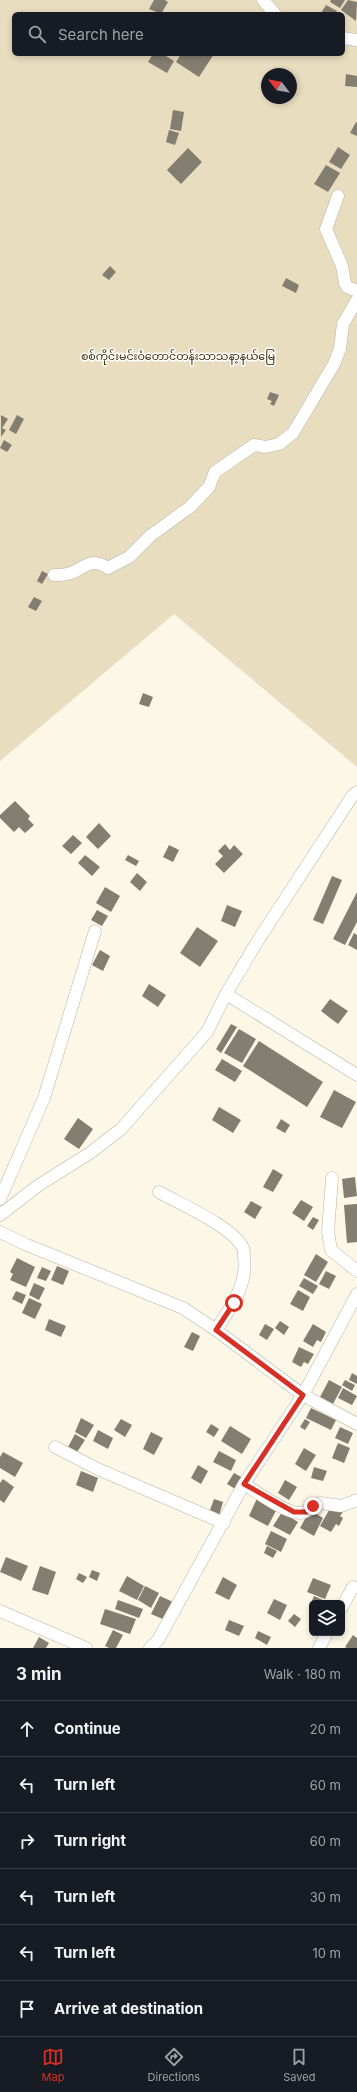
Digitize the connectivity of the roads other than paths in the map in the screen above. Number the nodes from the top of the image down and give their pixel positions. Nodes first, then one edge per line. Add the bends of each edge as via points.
1 (263, 0) edge
2 (273, 12) edge
3 (345, 38) edge
4 (357, 40) edge
5 (338, 196) dead end
6 (357, 291) edge
7 (357, 300) edge
8 (54, 575) dead end
9 (357, 792) edge
10 (94, 931) dead end
11 (226, 994) junction
12 (357, 1075) edge
13 (332, 1178) dead end
14 (159, 1192) dead end
15 (0, 1199) edge
16 (0, 1215) edge
17 (0, 1232) edge
18 (357, 1271) edge
19 (357, 1294) edge
20 (216, 1330) junction
21 (303, 1395) junction
22 (357, 1424) edge
23 (55, 1447) dead end
24 (244, 1484) junction
25 (357, 1500) edge
26 (224, 1523) junction
27 (353, 1586) dead end
28 (345, 1601) edge
29 (0, 1611) edge
30 (326, 1636) edge
31 (155, 1645) edge
32 (86, 1648) edge
33 (319, 1648) edge

1 - 2 street
3 - 4 street
5 - 6 street via 326,229 342,266 347,287
7 - 8 street via 343,324 340,349 334,364 293,433 279,444 254,445 216,472 200,498 150,536 129,557 108,568 102,564 89,564 82,565 68,574
9 - 11 street via 257,942
10 - 15 street via 44,1098
11 - 12 street
11 - 16 street via 207,1032 121,1129
13 - 18 street via 328,1232 331,1250
14 - 20 street via 224,1228 243,1248 245,1266 242,1286
17 - 20 street via 183,1308
19 - 21 street
20 - 21 street
21 - 22 street
21 - 24 street
23 - 26 street via 100,1470
24 - 25 street via 284,1508 300,1514 320,1503 341,1506
24 - 26 street
26 - 31 street
27 - 28 street
29 - 32 street
30 - 33 street

